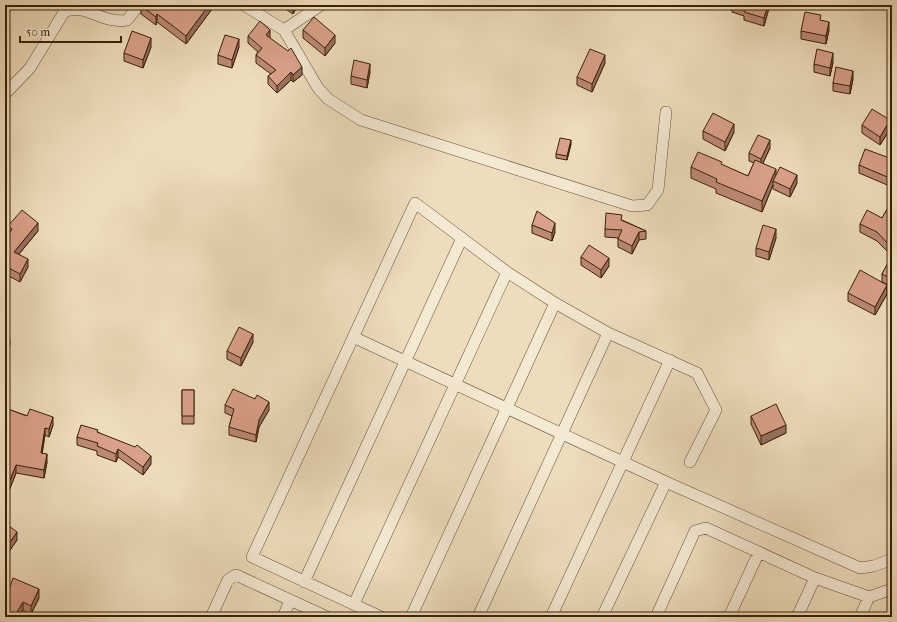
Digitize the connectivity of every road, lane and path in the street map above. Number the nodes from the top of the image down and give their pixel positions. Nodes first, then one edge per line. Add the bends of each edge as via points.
1 (139, 5) edge
2 (244, 5) edge
3 (321, 5) edge
4 (72, 7) edge
5 (284, 30) junction
6 (5, 94) edge
7 (666, 112) dead end
8 (462, 238) junction
9 (507, 272) junction
10 (555, 303) junction
11 (608, 333) junction
12 (353, 337) junction
13 (670, 360) junction
14 (406, 362) junction
15 (455, 385) junction
16 (507, 408) junction
17 (562, 434) junction
18 (623, 462) junction
19 (690, 462) dead end
20 (666, 482) junction
21 (759, 552) junction
22 (892, 559) edge
23 (815, 578) junction
24 (304, 582) junction
25 (892, 589) edge
26 (869, 597) junction
27 (290, 601) junction
28 (354, 604) junction
29 (211, 617) edge
30 (283, 617) edge
31 (327, 617) edge
32 (381, 617) edge
33 (411, 617) edge
34 (478, 617) edge
35 (552, 617) edge
36 (602, 617) edge
37 (656, 617) edge
38 (729, 617) edge
39 (797, 617) edge
40 (860, 617) edge

1 - 4 street via 127,20 120,22
2 - 5 street
3 - 5 street
4 - 6 street via 60,16 30,68
5 - 7 street via 318,88 328,99 361,120 632,206 647,205 658,190
8 - 9 street
8 - 12 street via 415,203
8 - 14 street
9 - 10 street
9 - 15 street
10 - 11 street
10 - 16 street
11 - 13 street
11 - 17 street
12 - 14 street
12 - 24 street via 252,557
13 - 18 street
13 - 19 street via 697,373 716,410
14 - 15 street
14 - 24 street
15 - 16 street
15 - 28 street
16 - 17 street
16 - 33 street
17 - 18 street
17 - 34 street
18 - 20 street
18 - 35 street
20 - 22 street via 860,568
20 - 36 street
21 - 23 street
21 - 37 street via 706,528 696,531
21 - 38 street
23 - 26 street
23 - 39 street
24 - 28 street
25 - 26 street
26 - 40 street
27 - 29 street via 236,575 228,580
27 - 30 street
27 - 31 street
28 - 32 street

